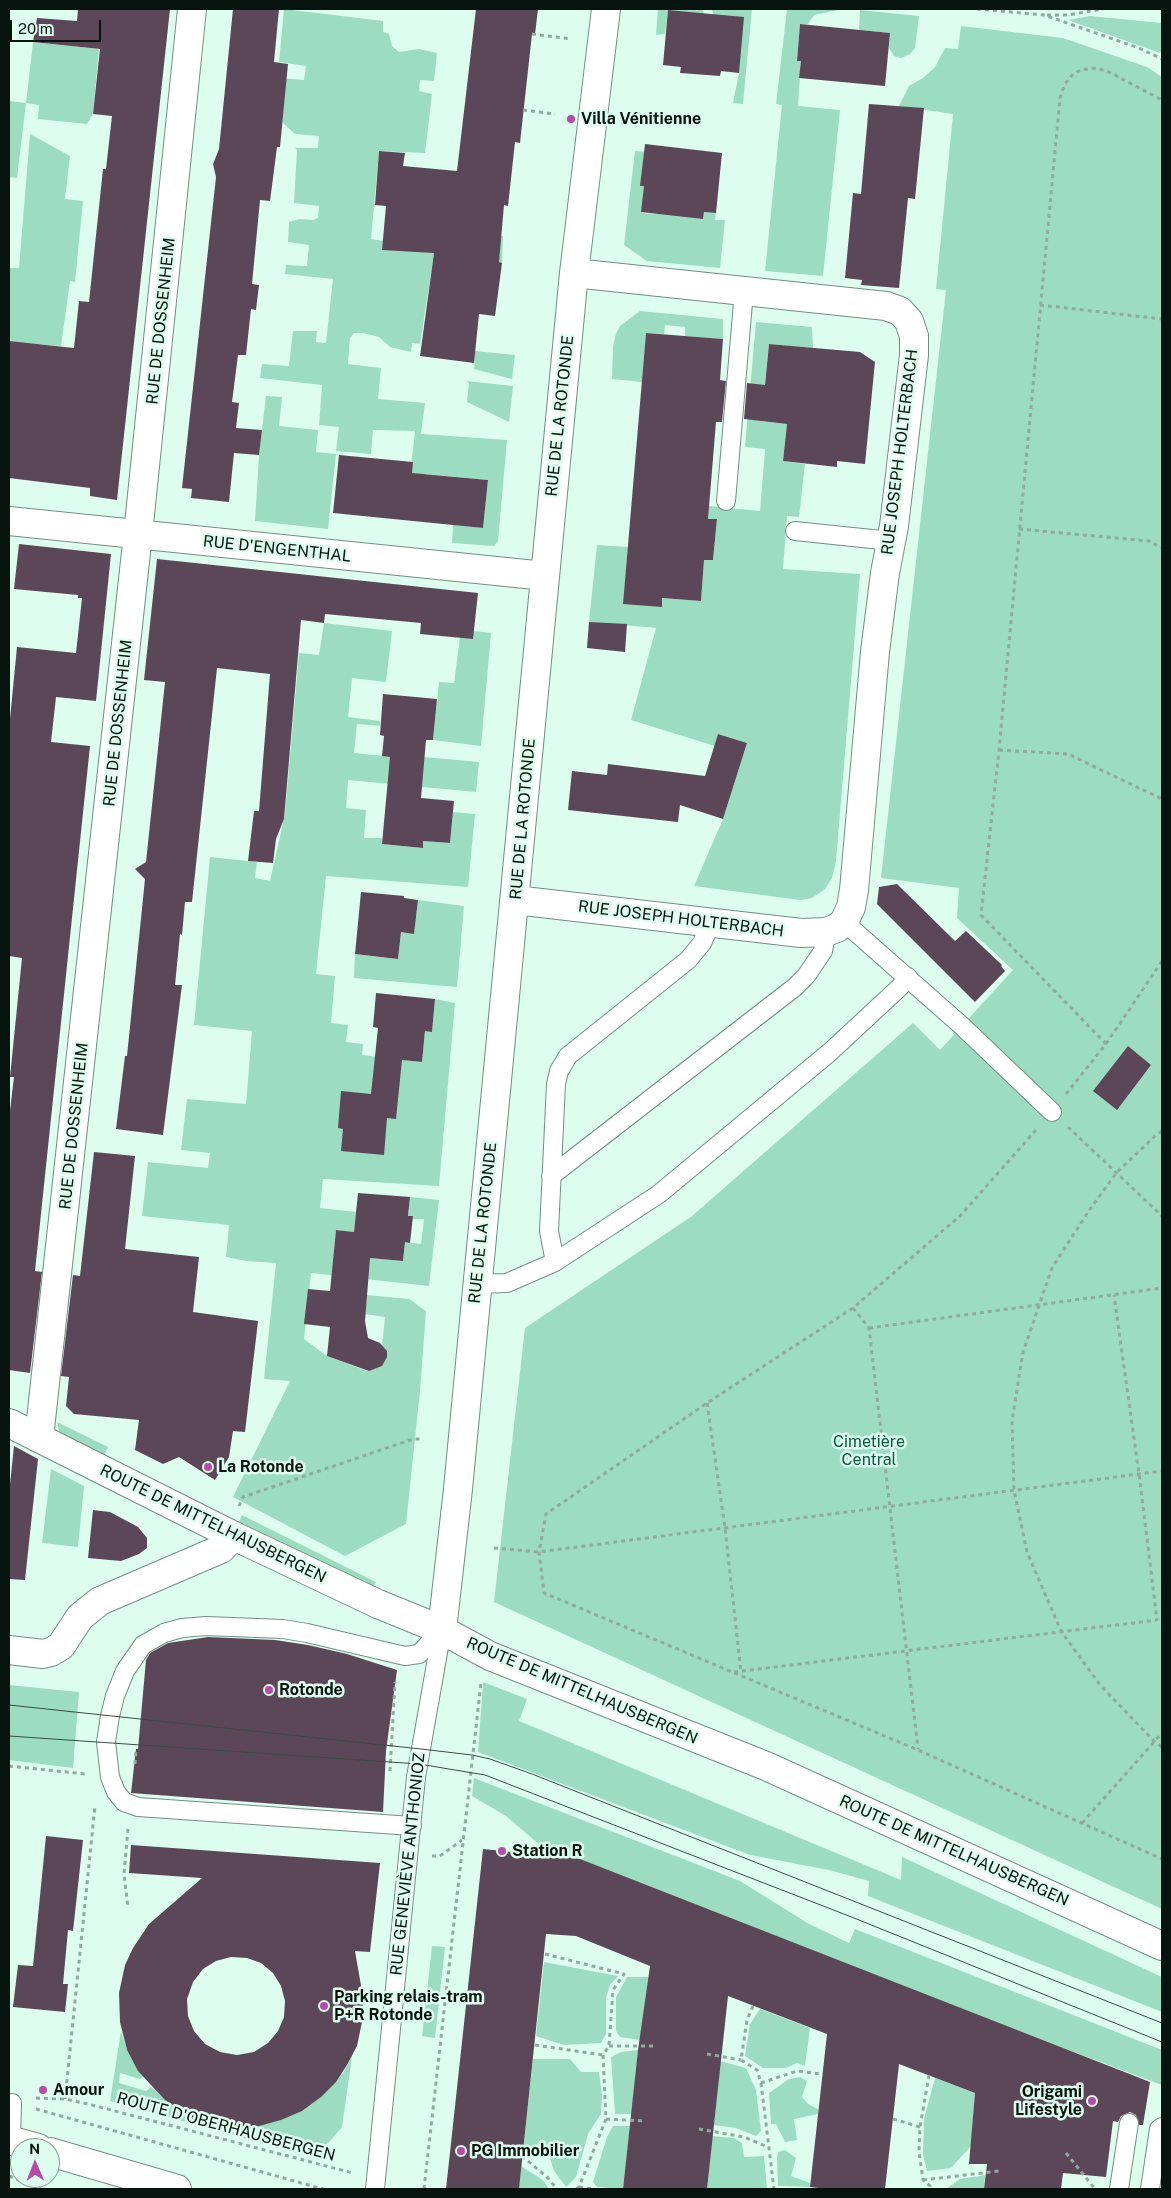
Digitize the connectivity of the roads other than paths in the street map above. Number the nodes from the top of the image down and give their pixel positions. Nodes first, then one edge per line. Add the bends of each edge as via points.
1 (192, 9) edge
2 (606, 9) edge
3 (574, 273) junction
4 (744, 291) junction
5 (726, 500) dead end
6 (9, 521) edge
7 (795, 531) dead end
8 (138, 534) junction
9 (891, 540) junction
10 (545, 576) junction
11 (515, 900) junction
12 (711, 923) junction
13 (835, 927) junction
14 (908, 976) junction
15 (1052, 1112) road end
16 (551, 1176) junction
17 (555, 1262) junction
18 (477, 1284) junction
19 (9, 1422) edge
20 (39, 1438) junction
21 (234, 1536) junction
22 (442, 1630) junction
23 (9, 1650) edge
24 (412, 1826) junction
25 (1162, 1946) edge
26 (12, 2103) road end
27 (1129, 2124) dead end
28 (1162, 2128) edge
29 (10, 2138) edge
30 (60, 2155) edge
31 (376, 2185) edge
32 (177, 2189) edge
33 (1119, 2189) edge
34 (1150, 2189) edge

1 - 8 street, RUE DE DOSSENHEIM
2 - 3 street, RUE DE LA ROTONDE
3 - 4 street, RUE JOSEPH HOLTERBACH
3 - 10 street, RUE DE LA ROTONDE
4 - 5 lane
4 - 9 street, RUE JOSEPH HOLTERBACH via 886,306 900,311 909,321 914,336 914,355
6 - 8 street, RUE D'ENGENTHAL
7 - 9 lane
8 - 10 street, RUE D'ENGENTHAL
8 - 20 street, RUE DE DOSSENHEIM
9 - 13 street, RUE JOSEPH HOLTERBACH via 875,652 854,890 851,907
10 - 11 street, RUE DE LA ROTONDE
11 - 12 street, RUE JOSEPH HOLTERBACH
11 - 18 street, RUE DE LA ROTONDE
12 - 13 street, RUE JOSEPH HOLTERBACH via 801,934
12 - 16 lane via 702,943 688,960 568,1056 556,1084
13 - 14 lane
13 - 16 lane via 823,951 795,987
14 - 15 lane
14 - 17 lane via 830,1052 659,1194
16 - 17 lane via 549,1231
17 - 18 lane via 507,1284
18 - 22 street, RUE DE LA ROTONDE
19 - 20 street, ROUTE DE MITTELHAUSBERGEN
20 - 21 street, ROUTE DE MITTELHAUSBERGEN
21 - 22 street, ROUTE DE MITTELHAUSBERGEN via 378,1604
21 - 23 street via 221,1549 100,1601 80,1617 61,1646 51,1652
22 - 24 lane, RUE GENEVIÈVE ANTHONIOZ via 416,1777
22 - 24 lane via 419,1654 405,1656 283,1629 206,1626 164,1633 143,1645 134,1657 115,1696 106,1742 104,1776 124,1802 138,1807
22 - 25 street, ROUTE DE MITTELHAUSBERGEN via 522,1670 766,1766
24 - 31 lane, RUE GENEVIÈVE ANTHONIOZ
26 - 29 lane
27 - 33 lane
28 - 34 lane via 1159,2129
30 - 32 street

